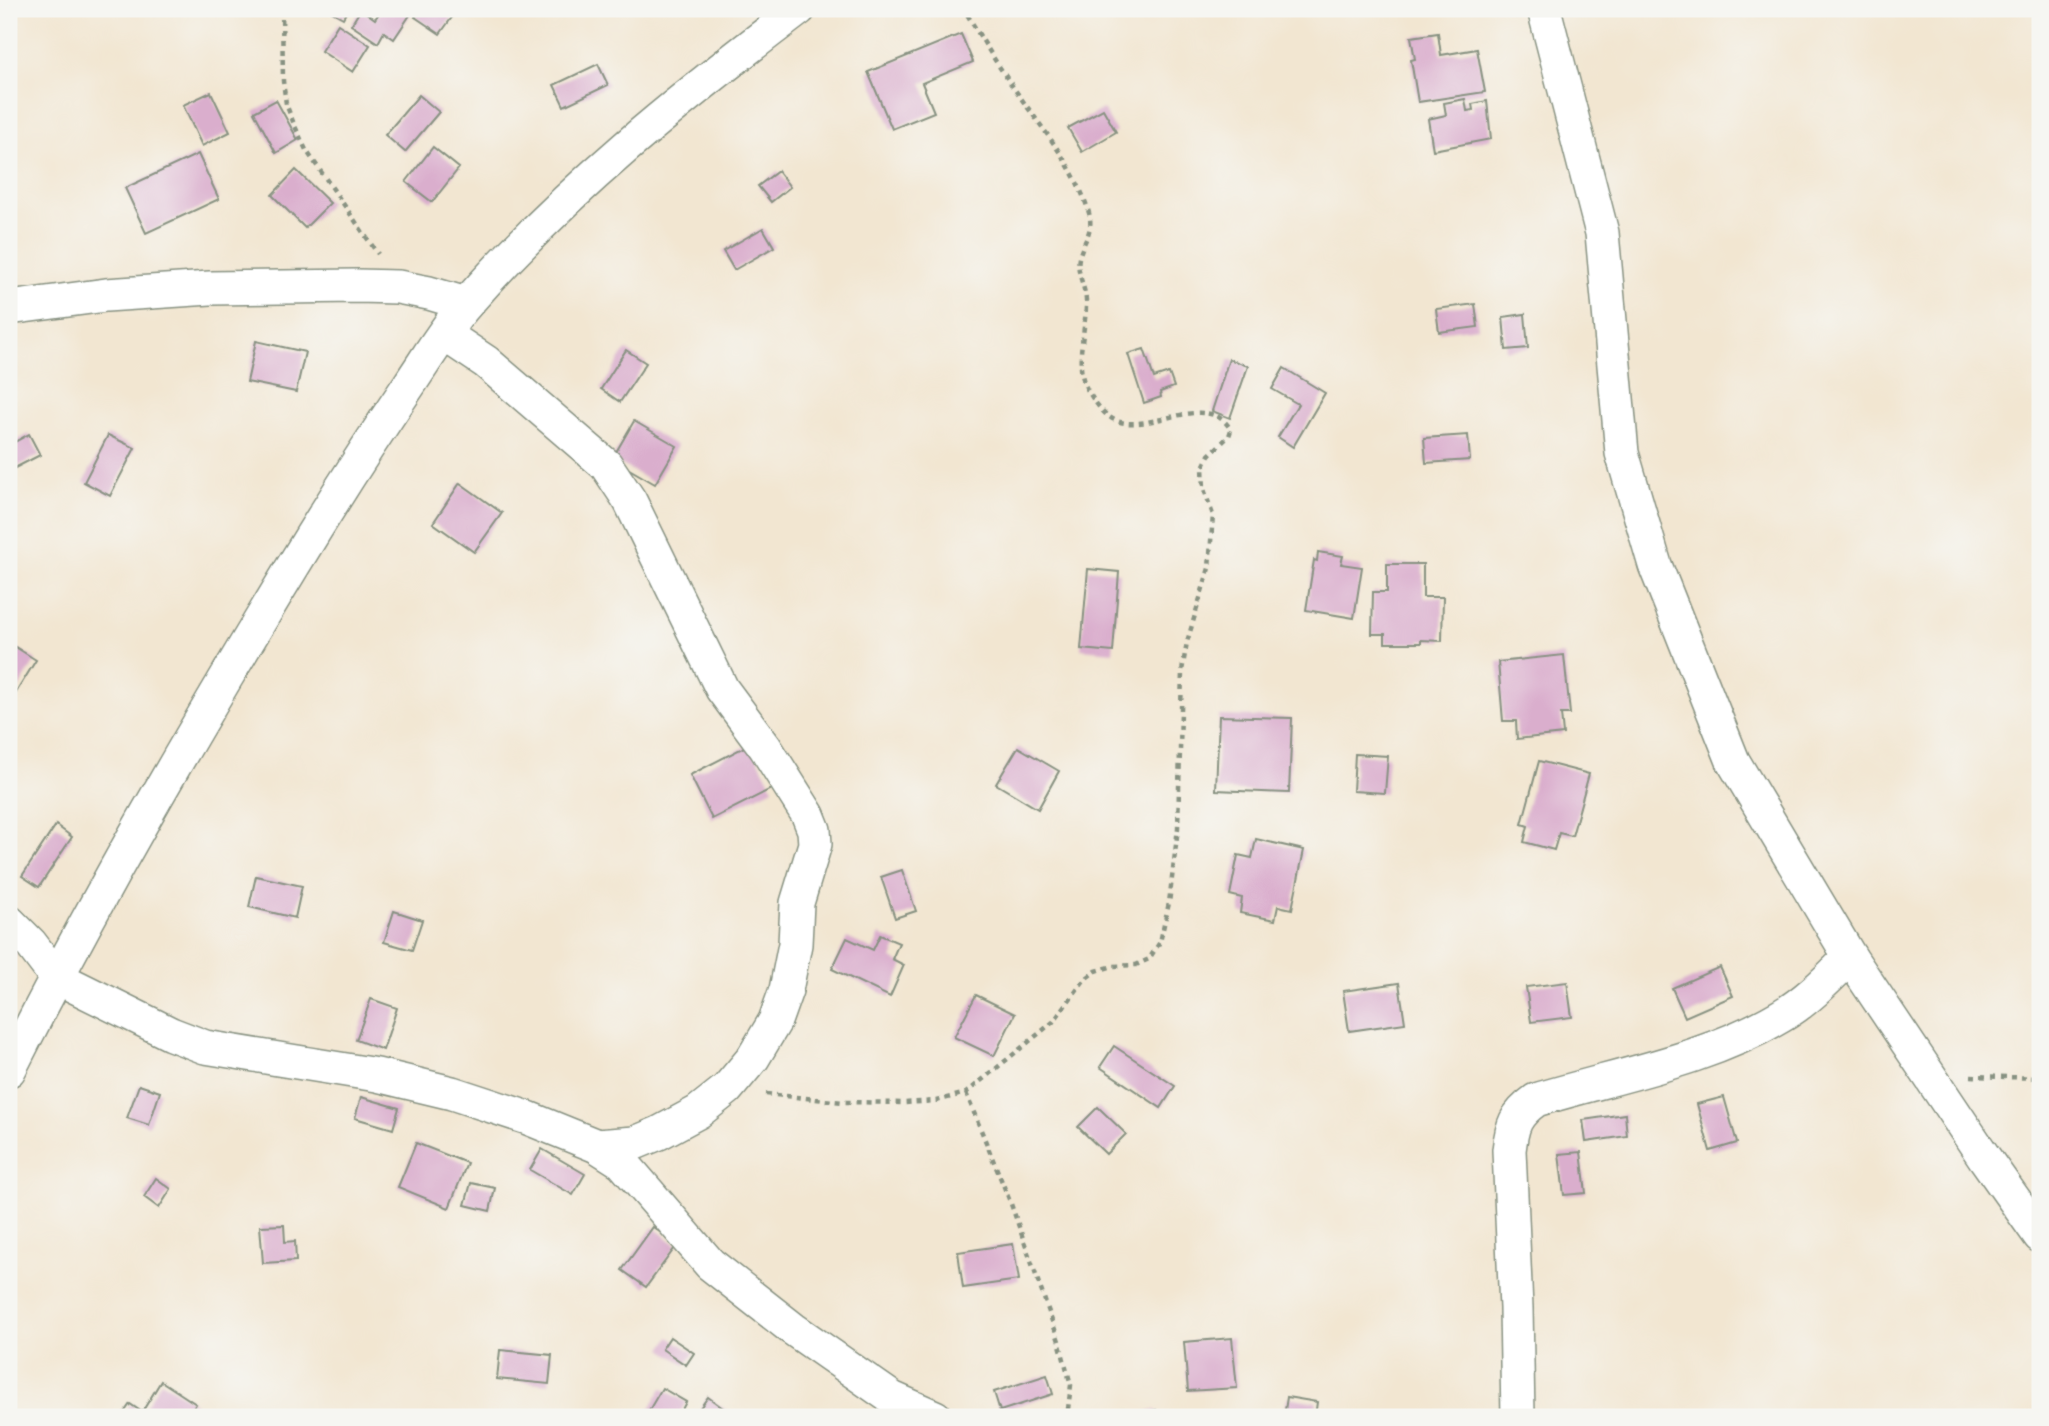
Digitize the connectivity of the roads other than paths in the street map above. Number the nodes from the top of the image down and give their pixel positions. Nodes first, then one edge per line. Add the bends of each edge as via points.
1 (799, 9) edge
2 (1544, 9) edge
3 (466, 304) junction
4 (9, 308) edge
5 (444, 334) junction
6 (9, 922) edge
7 (1850, 957) junction
8 (56, 977) junction
9 (9, 1070) edge
10 (597, 1146) junction
11 (2040, 1236) edge
12 (935, 1417) edge
13 (1518, 1417) edge

1 - 3 street via 625,146
2 - 7 street via 1602,233 1622,453 1655,565 1733,761
3 - 4 street via 398,287 357,286 210,288
3 - 5 street
5 - 8 street via 321,520 199,720
5 - 10 street via 496,370 606,465 630,501 722,690 765,747 811,823 815,844 797,904 786,990 775,1021 753,1058 698,1112 635,1143
6 - 8 street
7 - 11 street
7 - 13 street via 1782,1016 1727,1042 1664,1065 1536,1100 1520,1112 1511,1130 1509,1150
8 - 9 street
8 - 10 street via 205,1047 452,1093
10 - 12 street via 622,1162 710,1264 892,1398

